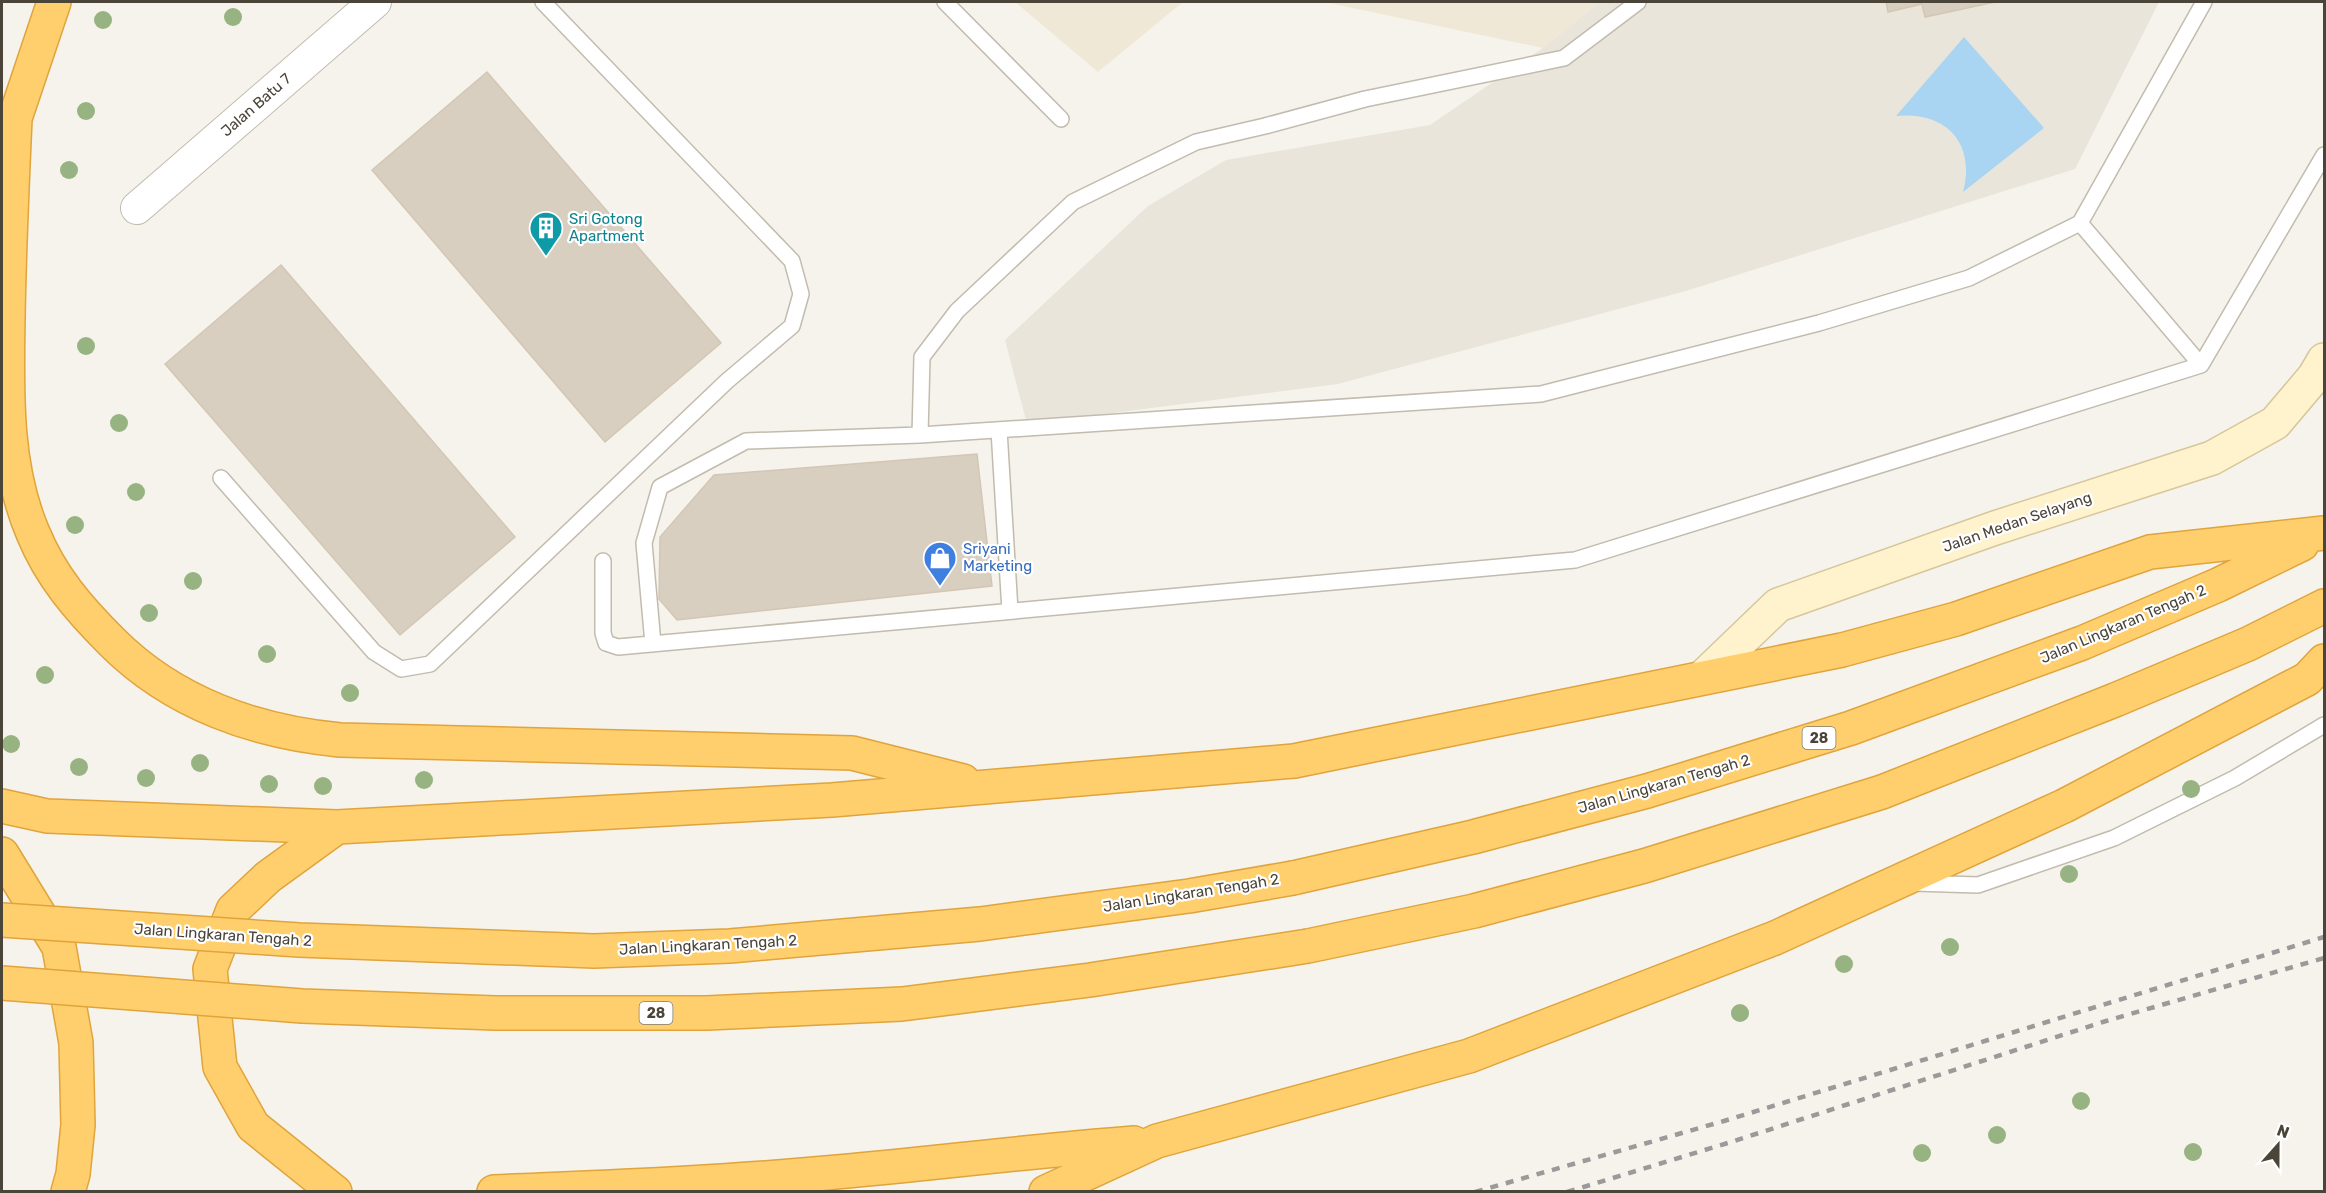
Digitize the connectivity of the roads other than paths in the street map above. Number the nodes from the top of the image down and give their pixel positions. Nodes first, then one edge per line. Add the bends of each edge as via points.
1 (54, 2) edge
2 (375, 2) edge
3 (543, 2) edge
4 (945, 2) edge
5 (1638, 2) edge
6 (2204, 2) edge
7 (15, 118) junction
8 (1061, 119) dead end
9 (2325, 155) edge
10 (2, 158) edge
11 (136, 208) dead end
12 (2080, 223) junction
13 (2325, 360) edge
14 (2201, 365) junction
15 (999, 430) junction
16 (920, 435) junction
17 (221, 478) dead end
18 (2324, 533) edge
19 (603, 561) dead end
20 (2325, 606) edge
21 (1010, 611) junction
22 (653, 644) junction
23 (2325, 661) edge
24 (1702, 678) junction
25 (2325, 725) edge
26 (988, 787) junction
27 (2, 806) edge
28 (337, 827) junction
29 (2, 854) edge
30 (1898, 882) junction
31 (2, 920) edge
32 (2, 983) edge
33 (1156, 1142) junction
34 (68, 1191) edge
35 (335, 1191) edge
36 (494, 1191) edge
37 (1046, 1191) edge

1 - 7 highway
2 - 11 street, Jalan Batu 7
3 - 17 lane via 792,261 801,294 792,326 727,381 430,664 400,669 374,652
4 - 8 lane
5 - 16 lane via 1564,58 1365,99 1196,142 1073,202 957,311 922,357
6 - 12 lane
7 - 10 highway
7 - 26 highway via 7,410 20,492 32,532 84,615 130,661 177,694 238,719 307,737 852,753
9 - 14 lane
12 - 14 lane
12 - 15 lane via 1970,278 1819,324 1541,394
13 - 24 street, Jalan Medan Selayang via 2275,423 2212,458 1995,528 1778,605
14 - 21 lane via 1575,560
15 - 16 lane
15 - 21 lane
16 - 22 lane via 746,441 660,487 644,543
18 - 24 highway via 2150,552 1956,619 1842,650
18 - 31 highway, Jalan Lingkaran Tengah 2 / 28, bridge via 2217,585 2082,643 1851,728 1647,792 1473,837 1293,878 1189,896 980,924 730,946 594,951 298,940
19 - 22 lane via 606,643 618,647
20 - 32 highway, 28, bridge via 2248,644 2115,700 1882,792 1644,866 1474,911 1308,946 902,1004 707,1013 495,1013 302,1006
21 - 22 lane
23 - 30 highway via 2307,679 2064,806
24 - 26 highway via 1294,761
25 - 30 lane via 2235,778 2114,838 1978,885
26 - 28 highway via 832,800
27 - 28 highway via 47,816
28 - 35 highway via 268,877 233,910 210,969 220,1067 254,1126
29 - 34 highway, bridge via 59,947 76,1043 78,1125
30 - 33 highway via 1776,938 1469,1056
33 - 36 highway via 1037,1150 826,1173
33 - 37 highway

